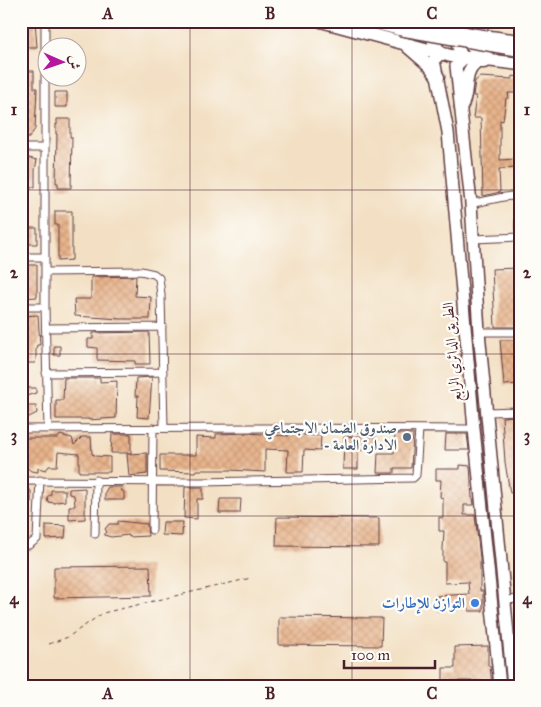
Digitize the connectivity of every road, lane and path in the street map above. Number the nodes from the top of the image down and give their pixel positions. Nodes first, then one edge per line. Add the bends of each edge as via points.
1 (45, 21) edge
2 (322, 21) edge
3 (369, 21) edge
4 (422, 21) edge
5 (436, 21) edge
6 (458, 21) edge
7 (474, 21) edge
8 (404, 25) edge
9 (520, 41) edge
10 (406, 44) junction
11 (520, 50) edge
12 (441, 54) junction
13 (463, 58) junction
14 (494, 62) junction
15 (520, 64) edge
16 (438, 77) junction
17 (461, 107) junction
18 (463, 128) junction
19 (448, 129) junction
20 (21, 148) edge
21 (44, 148) junction
22 (518, 196) edge
23 (471, 203) junction
24 (520, 237) edge
25 (473, 239) junction
26 (21, 257) edge
27 (45, 257) junction
28 (45, 272) junction
29 (21, 307) edge
30 (45, 307) junction
31 (162, 327) junction
32 (46, 328) junction
33 (480, 332) junction
34 (520, 332) edge
35 (163, 372) junction
36 (46, 373) junction
37 (520, 411) edge
38 (488, 412) junction
39 (152, 428) junction
40 (164, 428) junction
41 (21, 429) edge
42 (48, 429) junction
43 (419, 429) junction
44 (474, 429) junction
45 (40, 480) junction
46 (96, 480) junction
47 (21, 481) edge
48 (153, 482) junction
49 (152, 530) dead end
50 (95, 534) dead end
51 (21, 545) edge
52 (251, 578) dead end
53 (520, 599) edge
54 (505, 600) junction
55 (496, 640) junction
56 (509, 640) junction
57 (49, 644) dead end
58 (500, 686) edge
59 (513, 686) edge

1 - 21 street
2 - 10 highway
3 - 8 highway
4 - 10 highway via 416,33 406,38
5 - 12 main road, الطريق الدائري الرابع via 432,41
6 - 13 main road, الطريق الدائري الرابع via 456,42
7 - 14 highway via 468,31 469,41 478,53
8 - 9 highway, bridge
8 - 11 highway, bridge
10 - 12 highway
10 - 16 highway
12 - 13 highway
12 - 16 main road, الطريق الدائري الرابع via 434,60
13 - 14 highway
13 - 17 main road, الطريق الدائري الرابع via 456,66
14 - 15 highway
14 - 17 highway via 477,62 471,66
16 - 19 main road, الطريق الدائري الرابع
17 - 18 main road, الطريق الدائري الرابع
18 - 19 main road
18 - 23 main road, الطريق الدائري الرابع
19 - 44 main road, الطريق الدائري الرابع
20 - 21 street
21 - 27 street
22 - 23 street
23 - 25 main road, الطريق الدائري الرابع
24 - 25 street
25 - 33 main road, الطريق الدائري الرابع
26 - 27 street
27 - 28 street
28 - 30 street
28 - 31 street via 141,271 154,274 161,285
29 - 30 street
30 - 32 street
31 - 32 street
31 - 35 street
32 - 36 street
33 - 34 street
33 - 38 main road, الطريق الدائري الرابع
35 - 36 street
35 - 40 street
36 - 42 street
37 - 38 street
38 - 54 main road, الطريق الدائري الرابع
39 - 40 street
39 - 42 street
39 - 48 street
40 - 43 street
41 - 42 street
43 - 44 street
43 - 48 street via 416,475 413,478
44 - 55 main road, الطريق الدائري الرابع
45 - 46 street
45 - 47 street
45 - 51 street via 37,538 29,545
46 - 48 street
46 - 50 street
48 - 49 street
52 - 57 path via 104,613 68,638
53 - 54 street
54 - 56 main road, الطريق الدائري الرابع
55 - 56 main road via 503,644
55 - 58 main road, الطريق الدائري الرابع
56 - 59 main road, الطريق الدائري الرابع

